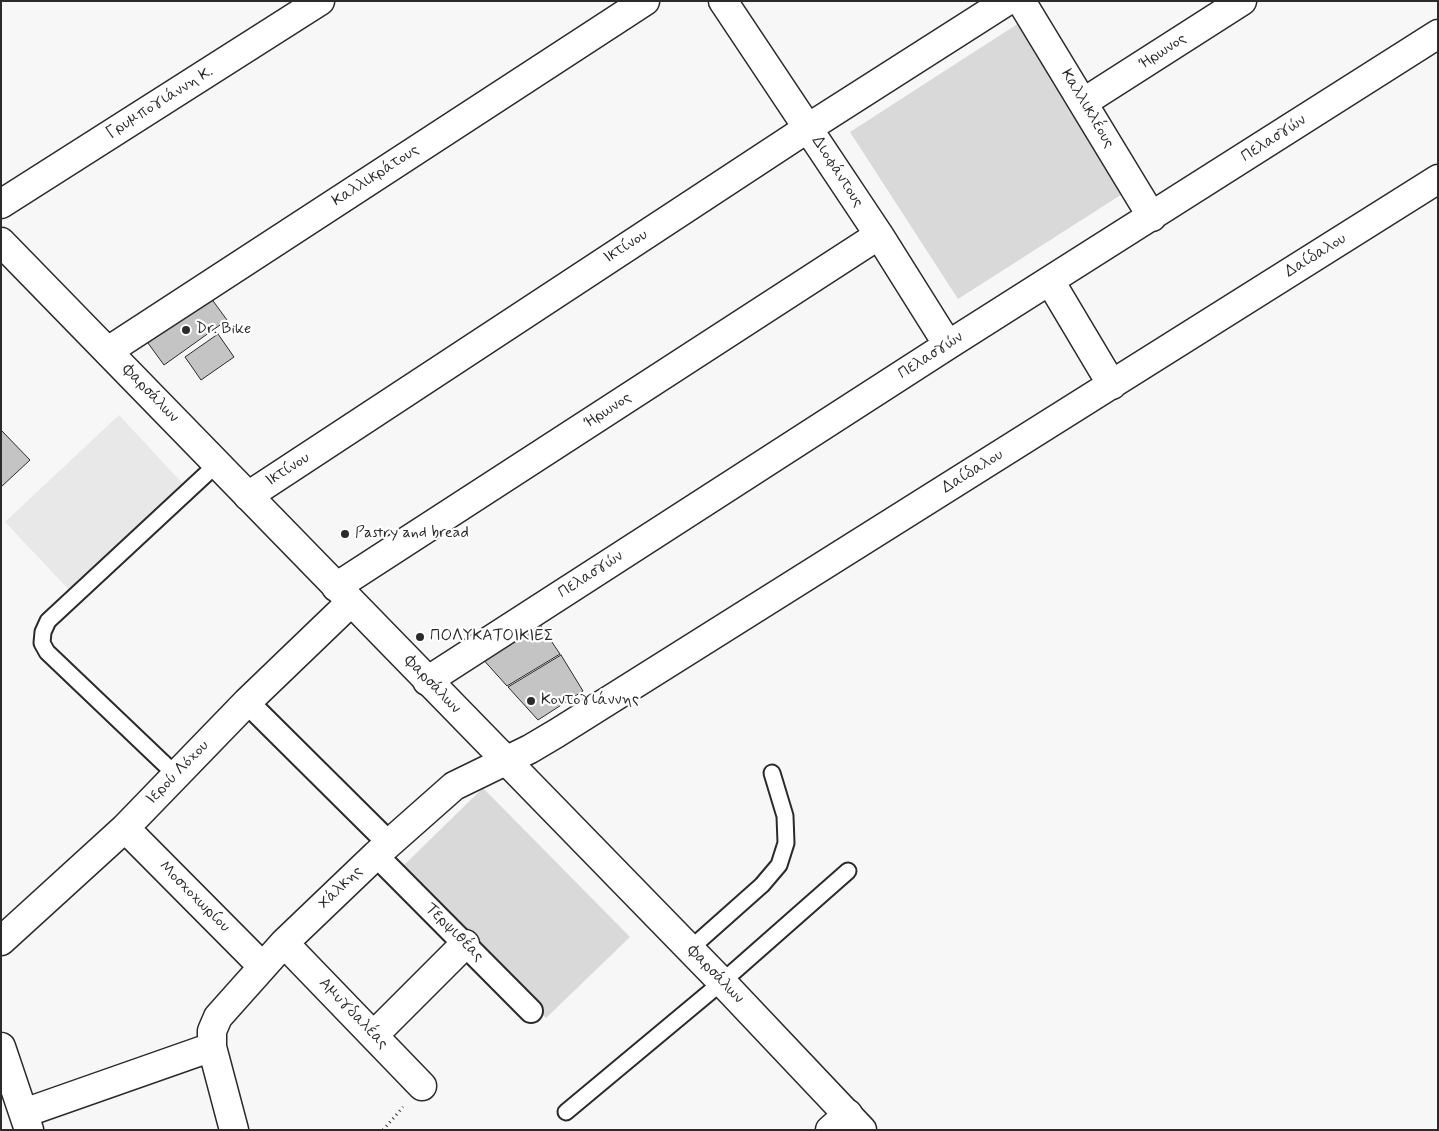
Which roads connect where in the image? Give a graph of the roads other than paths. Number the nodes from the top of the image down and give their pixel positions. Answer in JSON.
{"nodes":[{"id":1,"x":320,"y":1,"type":"edge"},
{"id":2,"x":645,"y":1,"type":"edge"},
{"id":3,"x":723,"y":1,"type":"edge"},
{"id":4,"x":1007,"y":1,"type":"edge"},
{"id":5,"x":1021,"y":1,"type":"edge"},
{"id":6,"x":1242,"y":1,"type":"edge"},
{"id":7,"x":1438,"y":34,"type":"edge"},
{"id":8,"x":1084,"y":102,"type":"junction"},
{"id":9,"x":808,"y":128,"type":"junction"},
{"id":10,"x":1438,"y":179,"type":"edge"},
{"id":11,"x":1,"y":204,"type":"edge"},
{"id":12,"x":1152,"y":217,"type":"junction"},
{"id":13,"x":879,"y":235,"type":"junction"},
{"id":14,"x":1,"y":242,"type":"edge"},
{"id":15,"x":1050,"y":281,"type":"junction"},
{"id":16,"x":948,"y":345,"type":"junction"},
{"id":17,"x":108,"y":351,"type":"junction"},
{"id":18,"x":1112,"y":385,"type":"junction"},
{"id":19,"x":217,"y":464,"type":"junction"},
{"id":20,"x":248,"y":496,"type":"junction"},
{"id":21,"x":344,"y":594,"type":"junction"},
{"id":22,"x":427,"y":680,"type":"junction"},
{"id":23,"x":247,"y":702,"type":"junction"},
{"id":24,"x":506,"y":761,"type":"junction"},
{"id":25,"x":772,"y":774,"type":"dead end"},
{"id":26,"x":176,"y":775,"type":"junction"},
{"id":27,"x":125,"y":828,"type":"junction"},
{"id":28,"x":383,"y":849,"type":"junction"},
{"id":29,"x":848,"y":871,"type":"dead end"},
{"id":30,"x":1,"y":940,"type":"edge"},
{"id":31,"x":284,"y":943,"type":"junction"},
{"id":32,"x":465,"y":944,"type":"junction"},
{"id":33,"x":690,"y":949,"type":"junction"},
{"id":34,"x":262,"y":966,"type":"junction"},
{"id":35,"x":722,"y":982,"type":"junction"},
{"id":36,"x":532,"y":1011,"type":"dead end"},
{"id":37,"x":374,"y":1036,"type":"junction"},
{"id":38,"x":1,"y":1047,"type":"edge"},
{"id":39,"x":212,"y":1048,"type":"junction"},
{"id":40,"x":422,"y":1086,"type":"dead end"},
{"id":41,"x":566,"y":1112,"type":"dead end"},
{"id":42,"x":26,"y":1121,"type":"edge"},
{"id":43,"x":847,"y":1124,"type":"edge"},
{"id":44,"x":234,"y":1130,"type":"edge"}],
"edges":[{"from":1,"to":11,"type":"street","name":"Γρυμπογιάννη Κ."},
{"from":2,"to":17,"type":"street","name":"Καλλικράτους"},
{"from":3,"to":9,"type":"street","name":"Διοφάντους"},
{"from":4,"to":9,"type":"street","name":"Ικτίνου"},
{"from":5,"to":8,"type":"street","name":"Καλλικλέους"},
{"from":6,"to":8,"type":"street","name":"Ήρωνος"},
{"from":7,"to":12,"type":"street","name":"Πελασγών"},
{"from":8,"to":12,"type":"street","name":"Καλλικλέους"},
{"from":9,"to":13,"type":"street","name":"Διοφάντους"},
{"from":9,"to":20,"type":"street","name":"Ικτίνου"},
{"from":10,"to":18,"type":"street","name":"Δαίδαλου"},
{"from":12,"to":15,"type":"street","name":"Πελασγών"},
{"from":13,"to":16,"type":"street","name":"Διοφάντους"},
{"from":13,"to":21,"type":"street","name":"Ήρωνος"},
{"from":14,"to":17,"type":"street","name":"Φαρσάλων"},
{"from":15,"to":16,"type":"street","name":"Πελασγών"},
{"from":15,"to":18,"type":"street"},
{"from":16,"to":22,"type":"street","name":"Πελασγών"},
{"from":17,"to":19,"type":"street","name":"Φαρσάλων"},
{"from":18,"to":24,"type":"street","name":"Δαίδαλου"},
{"from":19,"to":20,"type":"street","name":"Φαρσάλων"},
{"from":19,"to":26,"type":"lane"},
{"from":20,"to":21,"type":"street","name":"Φαρσάλων"},
{"from":21,"to":22,"type":"street","name":"Φαρσάλων"},
{"from":21,"to":23,"type":"street","name":"Ιερού Λόχου"},
{"from":22,"to":24,"type":"street","name":"Φαρσάλων"},
{"from":23,"to":26,"type":"street","name":"Ιερού Λόχου"},
{"from":23,"to":28,"type":"street","name":"Τερψιθέας"},
{"from":24,"to":28,"type":"street","name":"Χάλκης"},
{"from":24,"to":33,"type":"street","name":"Φαρσάλων"},
{"from":25,"to":33,"type":"lane"},
{"from":26,"to":27,"type":"street","name":"Ιερού Λόχου"},
{"from":27,"to":30,"type":"street","name":"Ιερού Λόχου"},
{"from":27,"to":34,"type":"street","name":"Μοσχοχωρίου"},
{"from":28,"to":31,"type":"street","name":"Χάλκης"},
{"from":28,"to":32,"type":"street","name":"Τερψιθέας"},
{"from":29,"to":35,"type":"lane"},
{"from":31,"to":34,"type":"street","name":"Χάλκης"},
{"from":31,"to":37,"type":"street","name":"Αμυγδαλέας"},
{"from":32,"to":36,"type":"street","name":"Τερψιθέας"},
{"from":32,"to":37,"type":"street"},
{"from":33,"to":35,"type":"street","name":"Φαρσάλων"},
{"from":34,"to":39,"type":"street","name":"Χάλκης"},
{"from":35,"to":41,"type":"lane"},
{"from":35,"to":43,"type":"street","name":"Φαρσάλων"},
{"from":37,"to":40,"type":"street","name":"Αμυγδαλέας"},
{"from":38,"to":42,"type":"street"},
{"from":39,"to":42,"type":"street"},
{"from":39,"to":44,"type":"street","name":"Χάλκης"}]}
